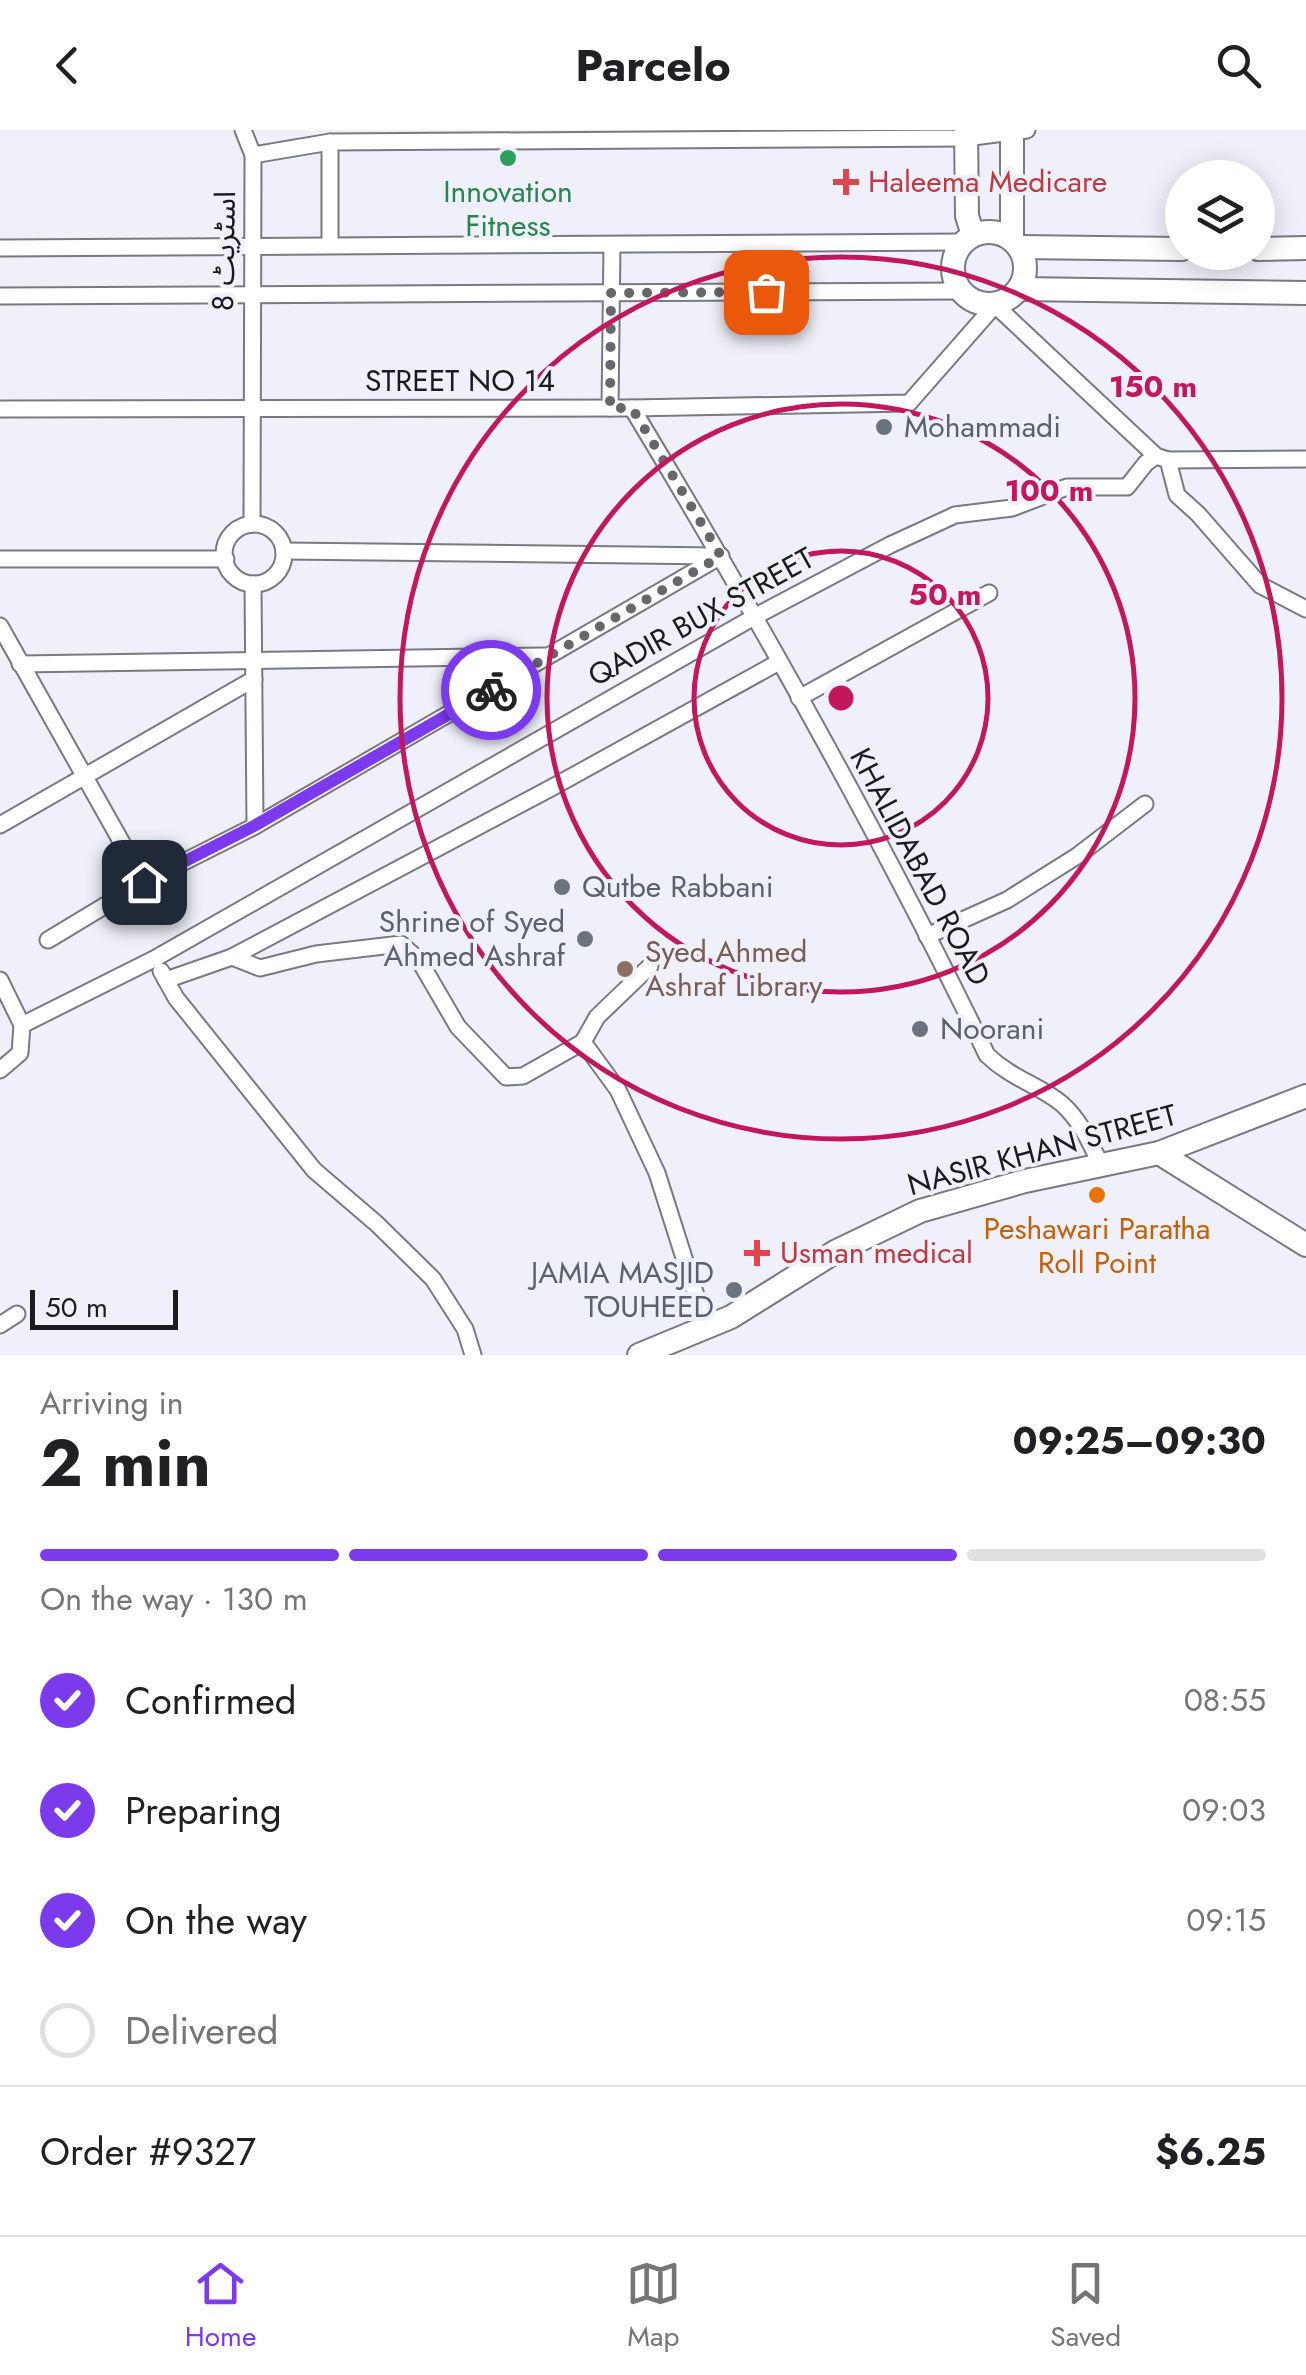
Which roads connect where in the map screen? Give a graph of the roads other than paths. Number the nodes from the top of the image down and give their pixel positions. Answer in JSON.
{"nodes":[{"id":1,"x":243,"y":130,"type":"edge"},
{"id":2,"x":1017,"y":131,"type":"edge"},
{"id":3,"x":966,"y":134,"type":"edge"},
{"id":4,"x":330,"y":142,"type":"junction"},
{"id":5,"x":253,"y":155,"type":"junction"},
{"id":6,"x":968,"y":239,"type":"junction"},
{"id":7,"x":330,"y":244,"type":"junction"},
{"id":8,"x":1016,"y":244,"type":"junction"},
{"id":9,"x":612,"y":245,"type":"junction"},
{"id":10,"x":254,"y":247,"type":"junction"},
{"id":11,"x":0,"y":248,"type":"edge"},
{"id":12,"x":1165,"y":248,"type":"edge"},
{"id":13,"x":1275,"y":248,"type":"edge"},
{"id":14,"x":1306,"y":248,"type":"edge"},
{"id":15,"x":1019,"y":290,"type":"junction"},
{"id":16,"x":960,"y":291,"type":"junction"},
{"id":17,"x":611,"y":293,"type":"junction"},
{"id":18,"x":1306,"y":293,"type":"edge"},
{"id":19,"x":0,"y":296,"type":"edge"},
{"id":20,"x":250,"y":297,"type":"junction"},
{"id":21,"x":995,"y":305,"type":"junction"},
{"id":22,"x":610,"y":408,"type":"junction"},
{"id":23,"x":632,"y":408,"type":"junction"},
{"id":24,"x":0,"y":409,"type":"edge"},
{"id":25,"x":252,"y":410,"type":"junction"},
{"id":26,"x":1162,"y":458,"type":"junction"},
{"id":27,"x":1306,"y":459,"type":"edge"},
{"id":28,"x":252,"y":524,"type":"junction"},
{"id":29,"x":284,"y":551,"type":"junction"},
{"id":30,"x":721,"y":556,"type":"junction"},
{"id":31,"x":226,"y":558,"type":"junction"},
{"id":32,"x":0,"y":559,"type":"edge"},
{"id":33,"x":253,"y":584,"type":"junction"},
{"id":34,"x":988,"y":593,"type":"dead end"},
{"id":35,"x":1306,"y":609,"type":"edge"},
{"id":36,"x":754,"y":618,"type":"junction"},
{"id":37,"x":0,"y":626,"type":"edge"},
{"id":38,"x":549,"y":656,"type":"junction"},
{"id":39,"x":779,"y":662,"type":"junction"},
{"id":40,"x":20,"y":664,"type":"junction"},
{"id":41,"x":254,"y":671,"type":"junction"},
{"id":42,"x":799,"y":698,"type":"junction"},
{"id":43,"x":84,"y":776,"type":"junction"},
{"id":44,"x":1144,"y":804,"type":"dead end"},
{"id":45,"x":0,"y":825,"type":"edge"},
{"id":46,"x":254,"y":826,"type":"junction"},
{"id":47,"x":144,"y":882,"type":"junction"},
{"id":48,"x":927,"y":936,"type":"junction"},
{"id":49,"x":48,"y":940,"type":"dead end"},
{"id":50,"x":232,"y":957,"type":"junction"},
{"id":51,"x":154,"y":959,"type":"junction"},
{"id":52,"x":650,"y":966,"type":"dead end"},
{"id":53,"x":0,"y":980,"type":"edge"},
{"id":54,"x":166,"y":980,"type":"junction"},
{"id":55,"x":22,"y":1025,"type":"junction"},
{"id":56,"x":582,"y":1042,"type":"junction"},
{"id":57,"x":0,"y":1070,"type":"edge"},
{"id":58,"x":1306,"y":1096,"type":"edge"},
{"id":59,"x":1159,"y":1153,"type":"junction"},
{"id":60,"x":1101,"y":1165,"type":"junction"},
{"id":61,"x":1306,"y":1245,"type":"edge"},
{"id":62,"x":17,"y":1314,"type":"dead end"},
{"id":63,"x":0,"y":1325,"type":"edge"},
{"id":64,"x":706,"y":1328,"type":"junction"},
{"id":65,"x":473,"y":1355,"type":"edge"},
{"id":66,"x":639,"y":1355,"type":"edge"}],
"edges":[{"from":1,"to":5,"type":"street"},
{"from":2,"to":3,"type":"street","name":"اسٹریٹ 8"},
{"from":2,"to":8,"type":"street"},
{"from":3,"to":4,"type":"street","name":"اسٹریٹ 8"},
{"from":3,"to":6,"type":"street"},
{"from":4,"to":5,"type":"street","name":"اسٹریٹ 8"},
{"from":4,"to":7,"type":"street"},
{"from":5,"to":10,"type":"street","name":"اسٹریٹ 8"},
{"from":6,"to":8,"type":"street"},
{"from":6,"to":9,"type":"street"},
{"from":6,"to":16,"type":"street"},
{"from":7,"to":9,"type":"street"},
{"from":7,"to":10,"type":"street"},
{"from":8,"to":12,"type":"street"},
{"from":8,"to":15,"type":"street"},
{"from":9,"to":17,"type":"street"},
{"from":10,"to":11,"type":"street"},
{"from":10,"to":20,"type":"street","name":"اسٹریٹ 8"},
{"from":13,"to":14,"type":"street"},
{"from":15,"to":18,"type":"street"},
{"from":15,"to":21,"type":"street"},
{"from":16,"to":17,"type":"street"},
{"from":16,"to":21,"type":"street"},
{"from":17,"to":20,"type":"street"},
{"from":17,"to":22,"type":"street"},
{"from":19,"to":20,"type":"street"},
{"from":20,"to":25,"type":"street","name":"اسٹریٹ 8"},
{"from":21,"to":23,"type":"street","name":"STREET NO 14"},
{"from":21,"to":26,"type":"street"},
{"from":22,"to":23,"type":"street","name":"STREET NO 14"},
{"from":22,"to":25,"type":"street","name":"STREET NO 14"},
{"from":23,"to":30,"type":"street","name":"KHALIDABAD ROAD"},
{"from":24,"to":25,"type":"street","name":"STREET NO 14"},
{"from":25,"to":28,"type":"street","name":"اسٹریٹ 8"},
{"from":26,"to":27,"type":"street"},
{"from":26,"to":35,"type":"street"},
{"from":26,"to":36,"type":"street","name":"QADIR BUX STREET"},
{"from":28,"to":29,"type":"street"},
{"from":28,"to":31,"type":"street"},
{"from":29,"to":30,"type":"street"},
{"from":29,"to":33,"type":"street"},
{"from":30,"to":36,"type":"street","name":"KHALIDABAD ROAD"},
{"from":30,"to":38,"type":"street"},
{"from":31,"to":32,"type":"street"},
{"from":31,"to":33,"type":"street"},
{"from":33,"to":41,"type":"street"},
{"from":34,"to":42,"type":"street"},
{"from":36,"to":39,"type":"street","name":"KHALIDABAD ROAD"},
{"from":36,"to":51,"type":"street","name":"QADIR BUX STREET"},
{"from":37,"to":40,"type":"street"},
{"from":38,"to":41,"type":"street"},
{"from":38,"to":46,"type":"street"},
{"from":39,"to":42,"type":"street","name":"KHALIDABAD ROAD"},
{"from":39,"to":50,"type":"street"},
{"from":40,"to":41,"type":"street"},
{"from":40,"to":43,"type":"street"},
{"from":41,"to":43,"type":"street"},
{"from":41,"to":46,"type":"street"},
{"from":42,"to":48,"type":"street","name":"KHALIDABAD ROAD"},
{"from":43,"to":45,"type":"street"},
{"from":43,"to":47,"type":"street"},
{"from":44,"to":48,"type":"street"},
{"from":46,"to":47,"type":"street"},
{"from":47,"to":49,"type":"street"},
{"from":48,"to":60,"type":"street","name":"KHALIDABAD ROAD"},
{"from":50,"to":54,"type":"street"},
{"from":50,"to":56,"type":"street"},
{"from":51,"to":54,"type":"street"},
{"from":51,"to":55,"type":"street","name":"QADIR BUX STREET"},
{"from":52,"to":56,"type":"street"},
{"from":53,"to":55,"type":"street"},
{"from":54,"to":65,"type":"street"},
{"from":55,"to":57,"type":"street"},
{"from":56,"to":64,"type":"street"},
{"from":58,"to":59,"type":"street","name":"NASIR KHAN STREET"},
{"from":59,"to":60,"type":"street","name":"NASIR KHAN STREET"},
{"from":59,"to":61,"type":"street"},
{"from":60,"to":64,"type":"street","name":"NASIR KHAN STREET"},
{"from":62,"to":63,"type":"street"},
{"from":64,"to":66,"type":"street","name":"NASIR KHAN STREET"}]}
